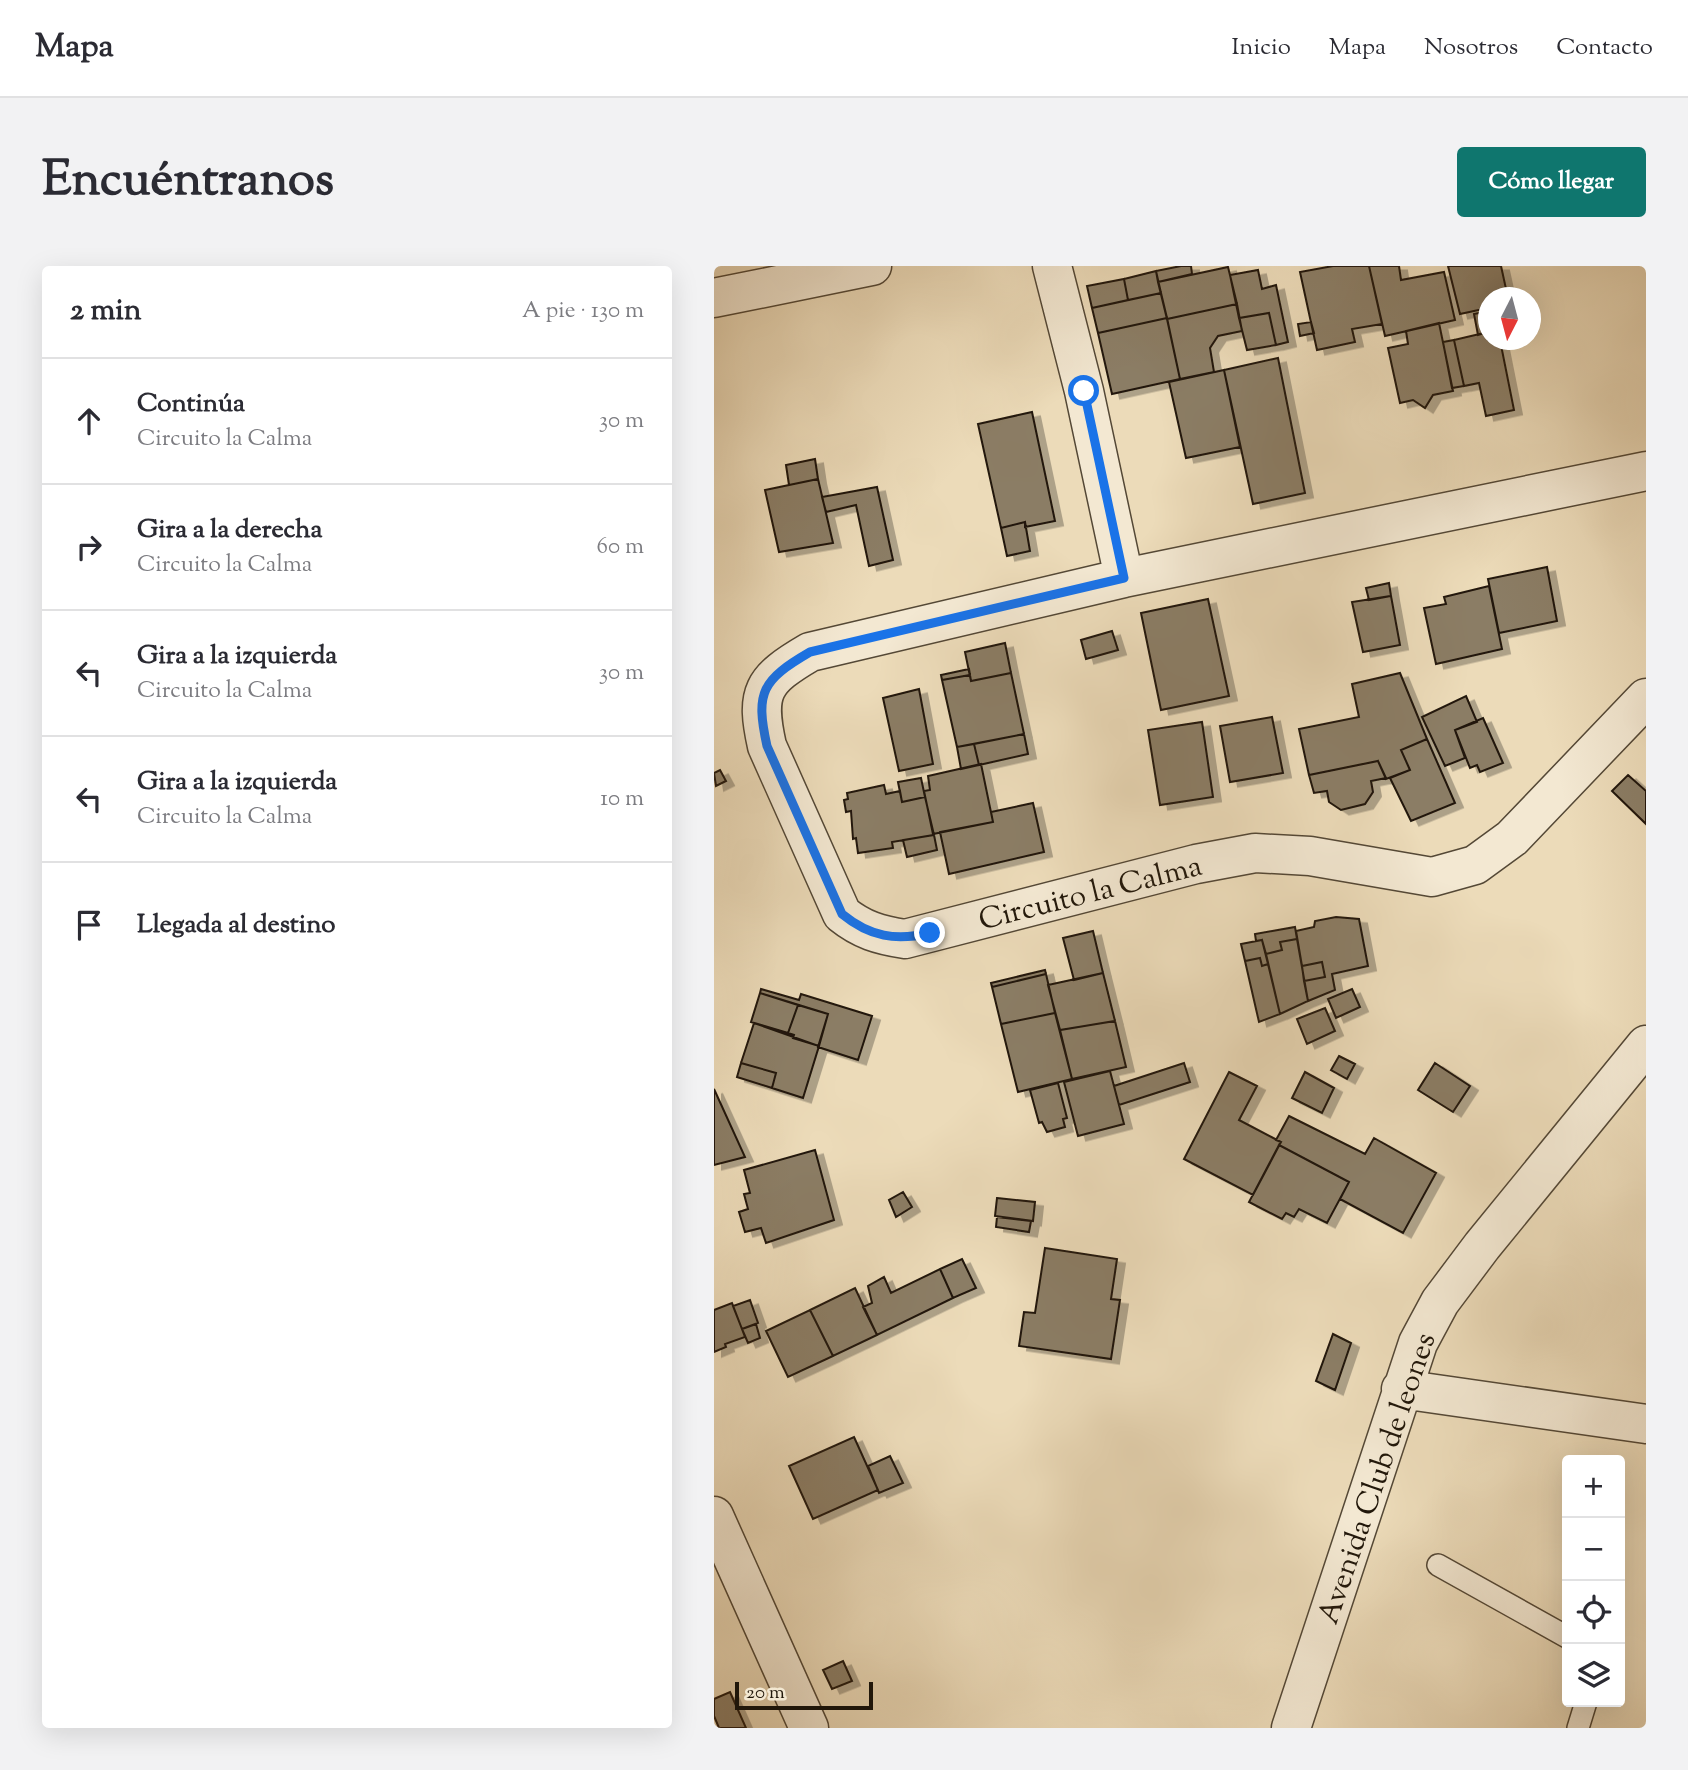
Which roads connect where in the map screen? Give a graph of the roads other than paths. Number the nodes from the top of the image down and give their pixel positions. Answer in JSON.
{"nodes":[{"id":1,"x":872,"y":266,"type":"edge"},
{"id":2,"x":1052,"y":266,"type":"edge"},
{"id":3,"x":714,"y":298,"type":"edge"},
{"id":4,"x":1646,"y":471,"type":"edge"},
{"id":5,"x":1124,"y":578,"type":"junction"},
{"id":6,"x":1646,"y":698,"type":"edge"},
{"id":7,"x":1640,"y":1061,"type":"edge"},
{"id":8,"x":1401,"y":1389,"type":"junction"},
{"id":9,"x":1646,"y":1424,"type":"edge"},
{"id":10,"x":714,"y":1516,"type":"edge"},
{"id":11,"x":1438,"y":1565,"type":"dead end"},
{"id":12,"x":1562,"y":1634,"type":"edge"},
{"id":13,"x":1584,"y":1707,"type":"edge"},
{"id":14,"x":809,"y":1728,"type":"edge"},
{"id":15,"x":1291,"y":1728,"type":"edge"},
{"id":16,"x":1578,"y":1728,"type":"edge"}],
"edges":[{"from":1,"to":3,"type":"street"},
{"from":2,"to":5,"type":"street"},
{"from":4,"to":5,"type":"street","name":"Circuito la Calma"},
{"from":5,"to":6,"type":"street","name":"Circuito la Calma"},
{"from":7,"to":8,"type":"street","name":"Avenida Club de leones"},
{"from":8,"to":9,"type":"street"},
{"from":8,"to":15,"type":"street","name":"Avenida Club de leones"},
{"from":10,"to":14,"type":"street"},
{"from":11,"to":12,"type":"lane"},
{"from":13,"to":16,"type":"lane"}]}
